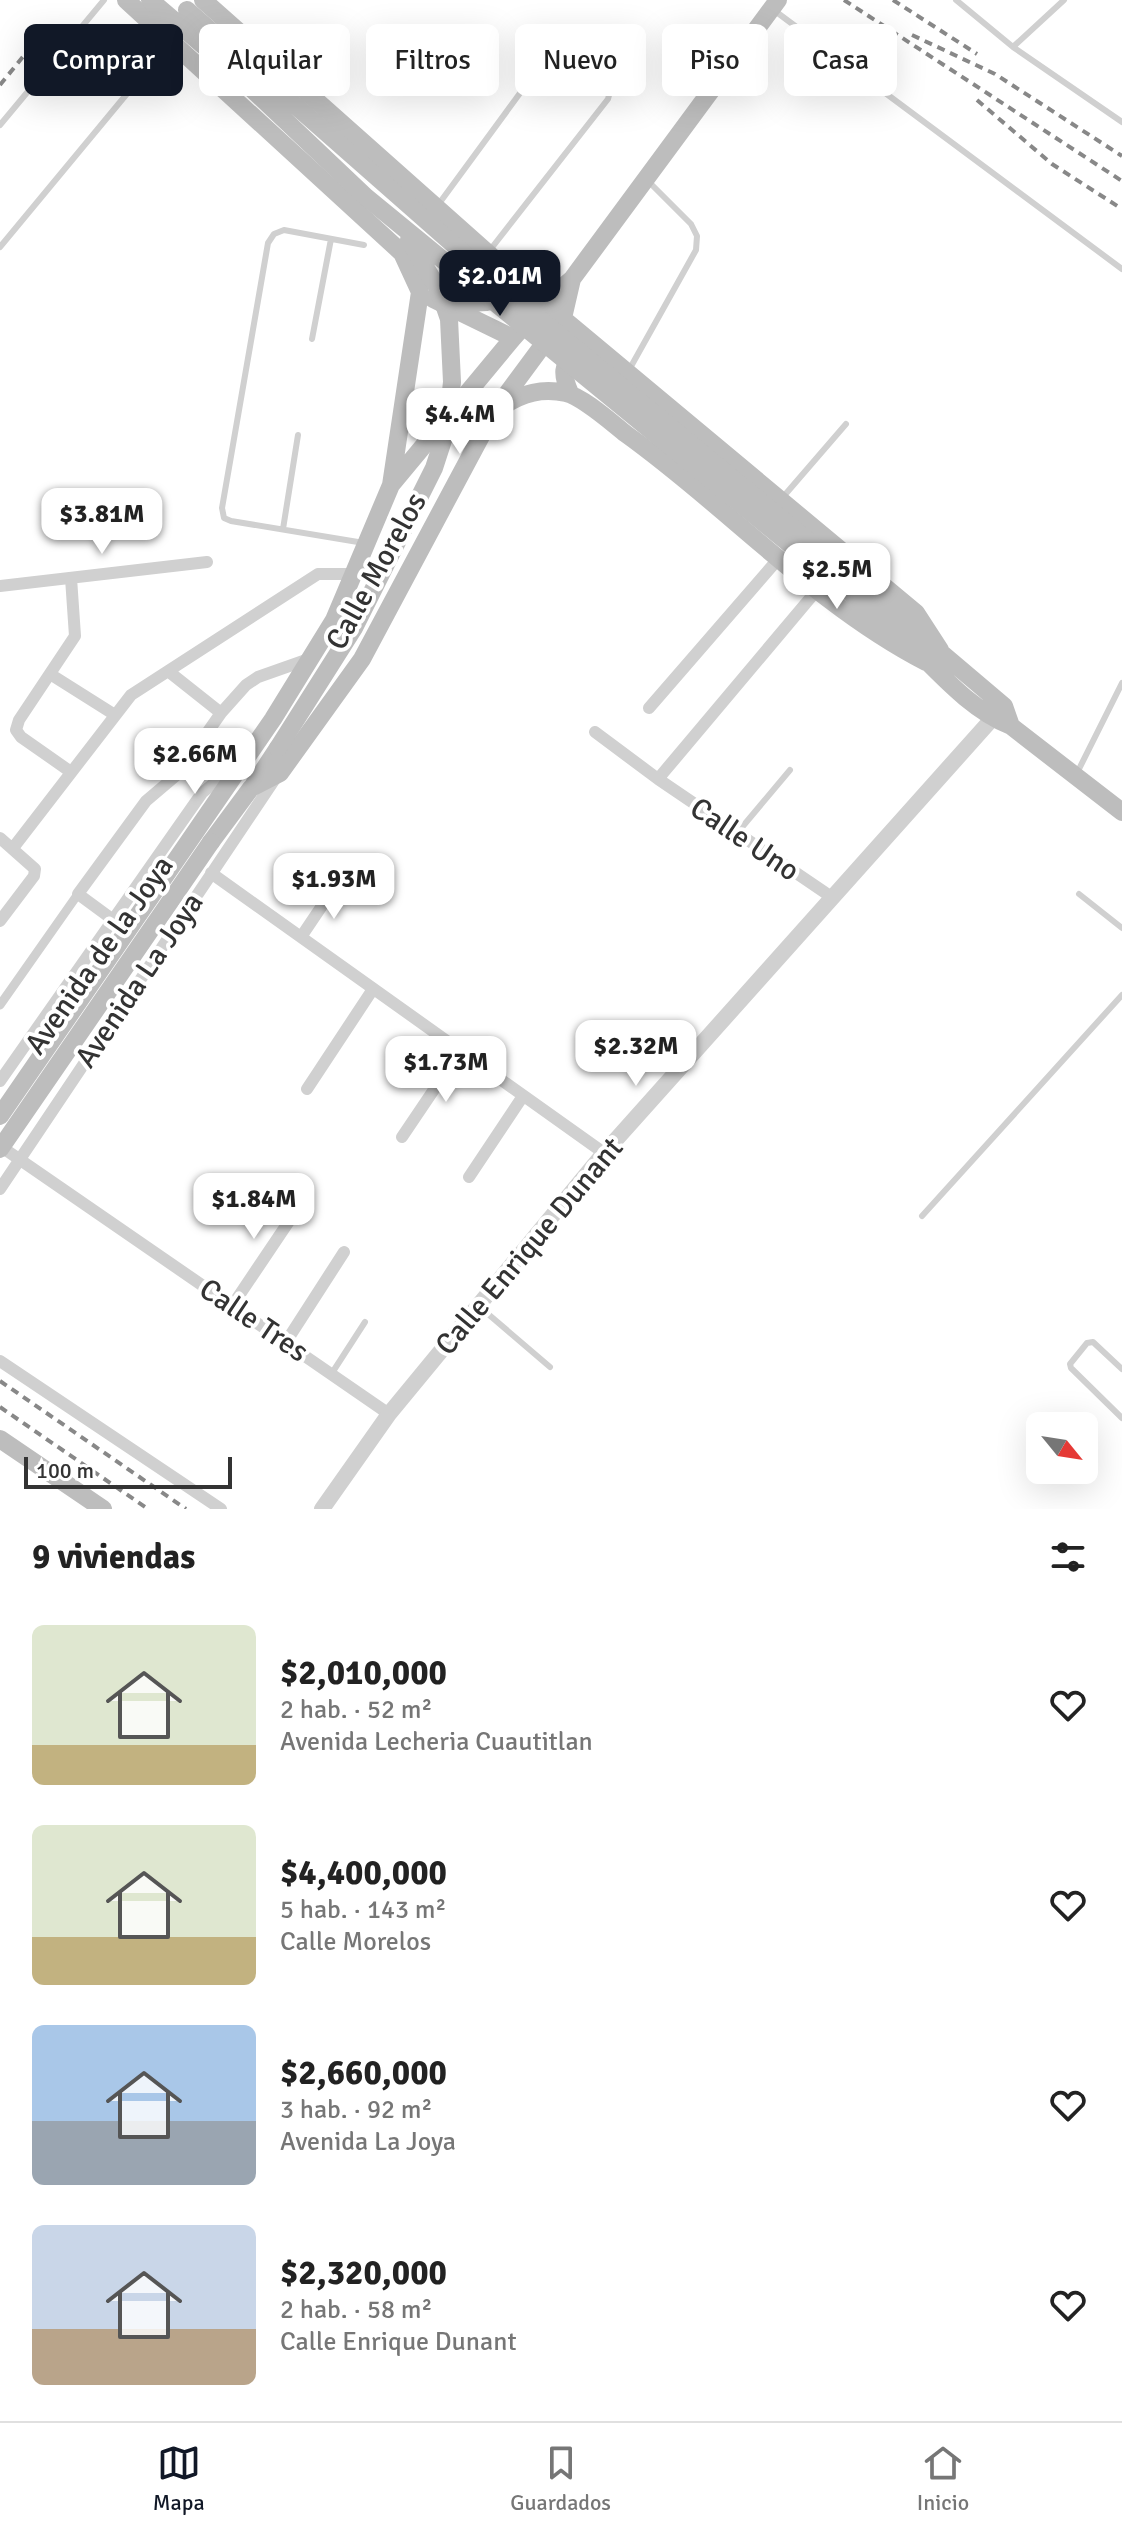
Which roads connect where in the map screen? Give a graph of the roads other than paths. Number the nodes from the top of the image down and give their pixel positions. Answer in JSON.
{"nodes":[{"id":1,"x":104,"y":0,"type":"edge"},
{"id":2,"x":126,"y":0,"type":"edge"},
{"id":3,"x":150,"y":0,"type":"edge"},
{"id":4,"x":956,"y":0,"type":"edge"},
{"id":5,"x":1064,"y":0,"type":"edge"},
{"id":6,"x":190,"y":3,"type":"edge"},
{"id":7,"x":775,"y":4,"type":"edge"},
{"id":8,"x":152,"y":24,"type":"edge"},
{"id":9,"x":1013,"y":47,"type":"junction"},
{"id":10,"x":183,"y":52,"type":"edge"},
{"id":11,"x":125,"y":96,"type":"edge"},
{"id":12,"x":1122,"y":122,"type":"edge"},
{"id":13,"x":0,"y":125,"type":"edge"},
{"id":14,"x":350,"y":153,"type":"junction"},
{"id":15,"x":646,"y":180,"type":"junction"},
{"id":16,"x":436,"y":207,"type":"junction"},
{"id":17,"x":331,"y":239,"type":"junction"},
{"id":18,"x":364,"y":245,"type":"dead end"},
{"id":19,"x":0,"y":247,"type":"edge"},
{"id":20,"x":488,"y":253,"type":"junction"},
{"id":21,"x":505,"y":268,"type":"junction"},
{"id":22,"x":1122,"y":269,"type":"edge"},
{"id":23,"x":572,"y":279,"type":"junction"},
{"id":24,"x":420,"y":292,"type":"junction"},
{"id":25,"x":544,"y":303,"type":"junction"},
{"id":26,"x":445,"y":305,"type":"junction"},
{"id":27,"x":563,"y":318,"type":"junction"},
{"id":28,"x":513,"y":338,"type":"junction"},
{"id":29,"x":312,"y":339,"type":"dead end"},
{"id":30,"x":590,"y":341,"type":"junction"},
{"id":31,"x":628,"y":372,"type":"junction"},
{"id":32,"x":570,"y":393,"type":"junction"},
{"id":33,"x":495,"y":410,"type":"junction"},
{"id":34,"x":846,"y":424,"type":"dead end"},
{"id":35,"x":298,"y":435,"type":"dead end"},
{"id":36,"x":391,"y":485,"type":"junction"},
{"id":37,"x":781,"y":500,"type":"junction"},
{"id":38,"x":283,"y":529,"type":"junction"},
{"id":39,"x":367,"y":544,"type":"junction"},
{"id":40,"x":779,"y":558,"type":"junction"},
{"id":41,"x":207,"y":562,"type":"dead end"},
{"id":42,"x":354,"y":574,"type":"junction"},
{"id":43,"x":71,"y":578,"type":"junction"},
{"id":44,"x":0,"y":586,"type":"edge"},
{"id":45,"x":817,"y":590,"type":"junction"},
{"id":46,"x":940,"y":650,"type":"junction"},
{"id":47,"x":312,"y":658,"type":"junction"},
{"id":48,"x":926,"y":662,"type":"junction"},
{"id":49,"x":168,"y":671,"type":"junction"},
{"id":50,"x":50,"y":674,"type":"junction"},
{"id":51,"x":1122,"y":683,"type":"edge"},
{"id":52,"x":649,"y":708,"type":"dead end"},
{"id":53,"x":998,"y":712,"type":"junction"},
{"id":54,"x":221,"y":713,"type":"junction"},
{"id":55,"x":115,"y":715,"type":"junction"},
{"id":56,"x":595,"y":732,"type":"dead end"},
{"id":57,"x":790,"y":770,"type":"dead end"},
{"id":58,"x":71,"y":772,"type":"junction"},
{"id":59,"x":280,"y":773,"type":"junction"},
{"id":60,"x":1076,"y":775,"type":"junction"},
{"id":61,"x":658,"y":779,"type":"junction"},
{"id":62,"x":231,"y":780,"type":"junction"},
{"id":63,"x":249,"y":791,"type":"junction"},
{"id":64,"x":1122,"y":812,"type":"edge"},
{"id":65,"x":738,"y":832,"type":"junction"},
{"id":66,"x":0,"y":838,"type":"edge"},
{"id":67,"x":13,"y":848,"type":"junction"},
{"id":68,"x":211,"y":873,"type":"junction"},
{"id":69,"x":336,"y":885,"type":"dead end"},
{"id":70,"x":78,"y":894,"type":"junction"},
{"id":71,"x":1079,"y":894,"type":"dead end"},
{"id":72,"x":833,"y":898,"type":"junction"},
{"id":73,"x":112,"y":919,"type":"junction"},
{"id":74,"x":0,"y":921,"type":"edge"},
{"id":75,"x":1122,"y":928,"type":"edge"},
{"id":76,"x":301,"y":937,"type":"junction"},
{"id":77,"x":373,"y":989,"type":"junction"},
{"id":78,"x":1122,"y":995,"type":"edge"},
{"id":79,"x":0,"y":1005,"type":"edge"},
{"id":80,"x":460,"y":1051,"type":"junction"},
{"id":81,"x":0,"y":1081,"type":"edge"},
{"id":82,"x":307,"y":1089,"type":"dead end"},
{"id":83,"x":523,"y":1096,"type":"junction"},
{"id":84,"x":0,"y":1116,"type":"edge"},
{"id":85,"x":402,"y":1137,"type":"dead end"},
{"id":86,"x":0,"y":1147,"type":"edge"},
{"id":87,"x":604,"y":1153,"type":"junction"},
{"id":88,"x":19,"y":1160,"type":"junction"},
{"id":89,"x":469,"y":1177,"type":"dead end"},
{"id":90,"x":0,"y":1189,"type":"edge"},
{"id":91,"x":306,"y":1196,"type":"dead end"},
{"id":92,"x":922,"y":1216,"type":"dead end"},
{"id":93,"x":344,"y":1252,"type":"dead end"},
{"id":94,"x":478,"y":1305,"type":"junction"},
{"id":95,"x":232,"y":1306,"type":"junction"},
{"id":96,"x":365,"y":1322,"type":"dead end"},
{"id":97,"x":286,"y":1342,"type":"junction"},
{"id":98,"x":0,"y":1361,"type":"edge"},
{"id":99,"x":550,"y":1367,"type":"dead end"},
{"id":100,"x":1122,"y":1369,"type":"edge"},
{"id":101,"x":332,"y":1373,"type":"junction"},
{"id":102,"x":389,"y":1414,"type":"junction"},
{"id":103,"x":1122,"y":1418,"type":"edge"},
{"id":104,"x":0,"y":1439,"type":"edge"},
{"id":105,"x":103,"y":1509,"type":"edge"},
{"id":106,"x":221,"y":1509,"type":"edge"},
{"id":107,"x":322,"y":1509,"type":"edge"}],
"edges":[{"from":1,"to":13,"type":"lane"},
{"from":2,"to":8,"type":"main road"},
{"from":3,"to":48,"type":"main road","bridge":true},
{"from":4,"to":9,"type":"lane"},
{"from":5,"to":9,"type":"lane"},
{"from":6,"to":14,"type":"main road","bridge":true},
{"from":6,"to":16,"type":"main road"},
{"from":7,"to":15,"type":"main road"},
{"from":7,"to":22,"type":"lane"},
{"from":9,"to":12,"type":"lane"},
{"from":10,"to":24,"type":"main road"},
{"from":11,"to":19,"type":"lane"},
{"from":14,"to":46,"type":"main road","bridge":true},
{"from":14,"to":63,"type":"main road","name":"Avenida de la Joya","bridge":true},
{"from":15,"to":23,"type":"main road"},
{"from":15,"to":31,"type":"lane"},
{"from":16,"to":20,"type":"main road"},
{"from":16,"to":20,"type":"lane"},
{"from":17,"to":18,"type":"lane"},
{"from":17,"to":29,"type":"lane"},
{"from":17,"to":38,"type":"lane"},
{"from":20,"to":21,"type":"main road"},
{"from":21,"to":25,"type":"main road"},
{"from":21,"to":26,"type":"main road"},
{"from":23,"to":25,"type":"main road","name":"Calle Morelos"},
{"from":23,"to":27,"type":"main road"},
{"from":24,"to":26,"type":"main road"},
{"from":24,"to":36,"type":"main road"},
{"from":25,"to":27,"type":"main road"},
{"from":25,"to":28,"type":"main road","name":"Calle Morelos"},
{"from":26,"to":28,"type":"main road"},
{"from":27,"to":30,"type":"main road"},
{"from":27,"to":33,"type":"main road","name":"Calle Morelos"},
{"from":28,"to":36,"type":"main road","name":"Calle Morelos"},
{"from":30,"to":31,"type":"main road"},
{"from":30,"to":32,"type":"main road"},
{"from":31,"to":37,"type":"main road"},
{"from":32,"to":33,"type":"main road"},
{"from":32,"to":40,"type":"main road"},
{"from":33,"to":59,"type":"main road","name":"Calle Morelos"},
{"from":34,"to":37,"type":"lane"},
{"from":35,"to":38,"type":"lane"},
{"from":36,"to":39,"type":"main road","name":"Calle Morelos"},
{"from":37,"to":46,"type":"main road"},
{"from":38,"to":39,"type":"lane"},
{"from":39,"to":42,"type":"main road","name":"Calle Morelos"},
{"from":40,"to":45,"type":"main road"},
{"from":40,"to":52,"type":"street"},
{"from":41,"to":43,"type":"street"},
{"from":42,"to":47,"type":"main road","name":"Calle Morelos"},
{"from":42,"to":49,"type":"street"},
{"from":43,"to":44,"type":"street"},
{"from":43,"to":50,"type":"street"},
{"from":45,"to":48,"type":"main road"},
{"from":45,"to":61,"type":"street"},
{"from":46,"to":53,"type":"main road"},
{"from":47,"to":54,"type":"street","name":"Calle Morelos"},
{"from":47,"to":62,"type":"main road","name":"Calle Morelos"},
{"from":48,"to":53,"type":"main road"},
{"from":49,"to":54,"type":"street"},
{"from":49,"to":55,"type":"street"},
{"from":50,"to":55,"type":"street"},
{"from":50,"to":58,"type":"street"},
{"from":51,"to":60,"type":"lane"},
{"from":53,"to":60,"type":"main road"},
{"from":53,"to":72,"type":"street","name":"Calle Enrique Dunant"},
{"from":54,"to":70,"type":"street","name":"Calle Morelos"},
{"from":55,"to":58,"type":"street"},
{"from":56,"to":61,"type":"street","name":"Calle Uno"},
{"from":57,"to":65,"type":"lane"},
{"from":58,"to":67,"type":"street"},
{"from":59,"to":63,"type":"main road","name":"Calle Morelos"},
{"from":59,"to":68,"type":"street","name":"Avenida La Joya"},
{"from":60,"to":64,"type":"main road"},
{"from":61,"to":65,"type":"street","name":"Calle Uno"},
{"from":62,"to":73,"type":"street","name":"Avenida La Joya"},
{"from":62,"to":84,"type":"main road","name":"Avenida de la Joya"},
{"from":63,"to":86,"type":"main road","name":"Avenida de la Joya","bridge":true},
{"from":65,"to":72,"type":"street","name":"Calle Uno"},
{"from":66,"to":67,"type":"street"},
{"from":67,"to":74,"type":"street"},
{"from":68,"to":76,"type":"street"},
{"from":68,"to":88,"type":"street","name":"Avenida La Joya"},
{"from":69,"to":76,"type":"street"},
{"from":70,"to":73,"type":"street"},
{"from":70,"to":79,"type":"street","name":"Calle Morelos"},
{"from":71,"to":75,"type":"lane"},
{"from":72,"to":87,"type":"street","name":"Calle Enrique Dunant"},
{"from":73,"to":81,"type":"street","name":"Avenida La Joya"},
{"from":76,"to":77,"type":"street"},
{"from":77,"to":80,"type":"street"},
{"from":77,"to":82,"type":"street"},
{"from":78,"to":92,"type":"lane"},
{"from":80,"to":83,"type":"street"},
{"from":80,"to":85,"type":"street"},
{"from":83,"to":87,"type":"street"},
{"from":83,"to":89,"type":"street"},
{"from":86,"to":88,"type":"street","name":"Calle Tres"},
{"from":87,"to":94,"type":"street","name":"Calle Enrique Dunant"},
{"from":88,"to":90,"type":"street","name":"Avenida La Joya"},
{"from":88,"to":95,"type":"street","name":"Calle Tres"},
{"from":91,"to":95,"type":"street"},
{"from":93,"to":97,"type":"street"},
{"from":94,"to":99,"type":"lane"},
{"from":94,"to":102,"type":"street","name":"Calle Enrique Dunant"},
{"from":95,"to":97,"type":"street","name":"Calle Tres"},
{"from":96,"to":101,"type":"lane"},
{"from":97,"to":101,"type":"street","name":"Calle Tres"},
{"from":98,"to":106,"type":"street"},
{"from":100,"to":103,"type":"lane"},
{"from":101,"to":102,"type":"street","name":"Calle Tres"},
{"from":102,"to":107,"type":"street","name":"Calle Enrique Dunant"},
{"from":104,"to":105,"type":"main road"}]}
